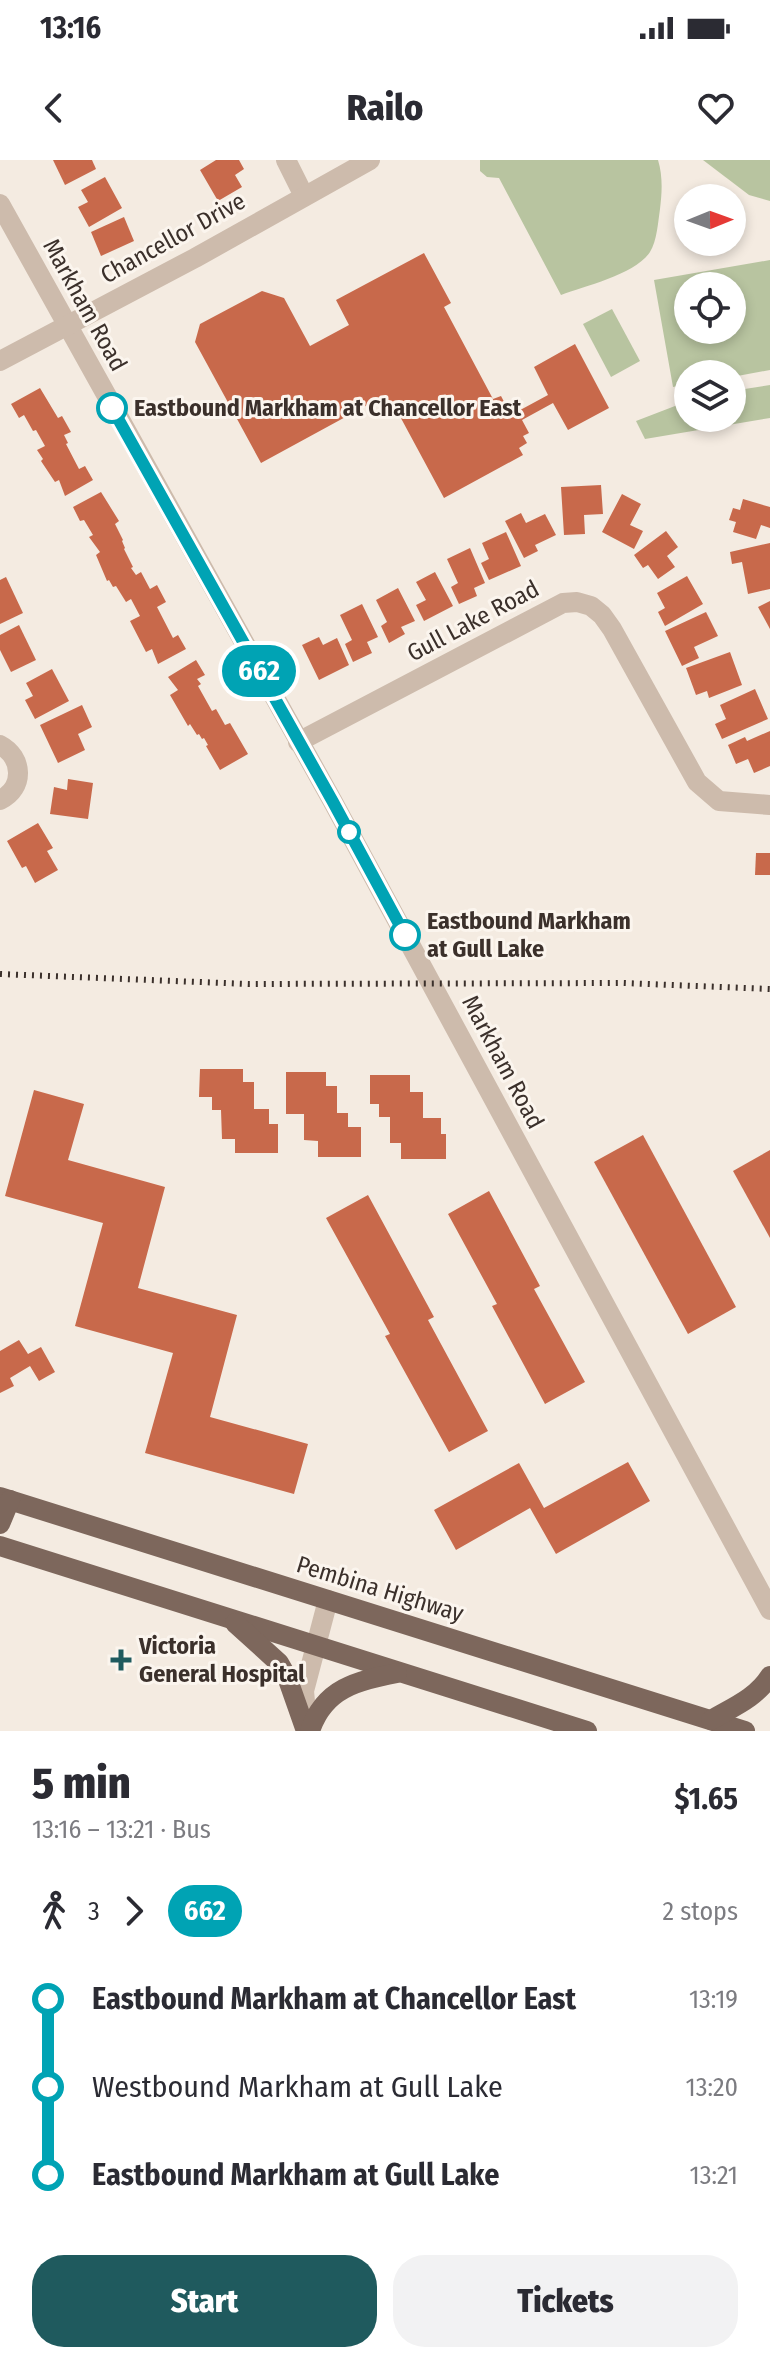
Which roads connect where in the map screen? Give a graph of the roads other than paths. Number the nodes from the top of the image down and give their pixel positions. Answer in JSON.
{"nodes":[{"id":1,"x":286,"y":160,"type":"edge"},
{"id":2,"x":370,"y":160,"type":"edge"},
{"id":3,"x":304,"y":196,"type":"junction"},
{"id":4,"x":0,"y":204,"type":"edge"},
{"id":5,"x":66,"y":326,"type":"junction"},
{"id":6,"x":0,"y":361,"type":"edge"},
{"id":7,"x":298,"y":742,"type":"junction"},
{"id":8,"x":0,"y":745,"type":"edge"},
{"id":9,"x":0,"y":800,"type":"edge"},
{"id":10,"x":770,"y":805,"type":"edge"},
{"id":11,"x":5,"y":1498,"type":"edge"},
{"id":12,"x":0,"y":1524,"type":"edge"},
{"id":13,"x":0,"y":1546,"type":"edge"},
{"id":14,"x":328,"y":1600,"type":"junction"},
{"id":15,"x":770,"y":1610,"type":"edge"},
{"id":16,"x":229,"y":1617,"type":"junction"},
{"id":17,"x":315,"y":1645,"type":"junction"},
{"id":18,"x":400,"y":1672,"type":"junction"},
{"id":19,"x":770,"y":1676,"type":"edge"},
{"id":20,"x":711,"y":1720,"type":"junction"},
{"id":21,"x":308,"y":1731,"type":"edge"},
{"id":22,"x":587,"y":1731,"type":"edge"},
{"id":23,"x":745,"y":1731,"type":"edge"}],
"edges":[{"from":1,"to":3,"type":"street"},
{"from":2,"to":3,"type":"street","name":"Chancellor Drive"},
{"from":3,"to":5,"type":"street","name":"Chancellor Drive"},
{"from":4,"to":5,"type":"street","name":"Markham Road"},
{"from":5,"to":6,"type":"street","name":"Chancellor Drive"},
{"from":5,"to":7,"type":"street","name":"Markham Road"},
{"from":7,"to":10,"type":"street","name":"Gull Lake Road"},
{"from":7,"to":15,"type":"street","name":"Markham Road"},
{"from":8,"to":9,"type":"street"},
{"from":11,"to":12,"type":"main road"},
{"from":11,"to":14,"type":"main road","name":"Pembina Highway"},
{"from":13,"to":16,"type":"main road"},
{"from":14,"to":17,"type":"street"},
{"from":14,"to":20,"type":"main road","name":"Pembina Highway"},
{"from":16,"to":17,"type":"main road"},
{"from":16,"to":21,"type":"main road"},
{"from":17,"to":18,"type":"main road"},
{"from":17,"to":21,"type":"street"},
{"from":18,"to":21,"type":"main road"},
{"from":18,"to":22,"type":"main road"},
{"from":19,"to":20,"type":"main road"},
{"from":20,"to":23,"type":"main road","name":"Pembina Highway"}]}
